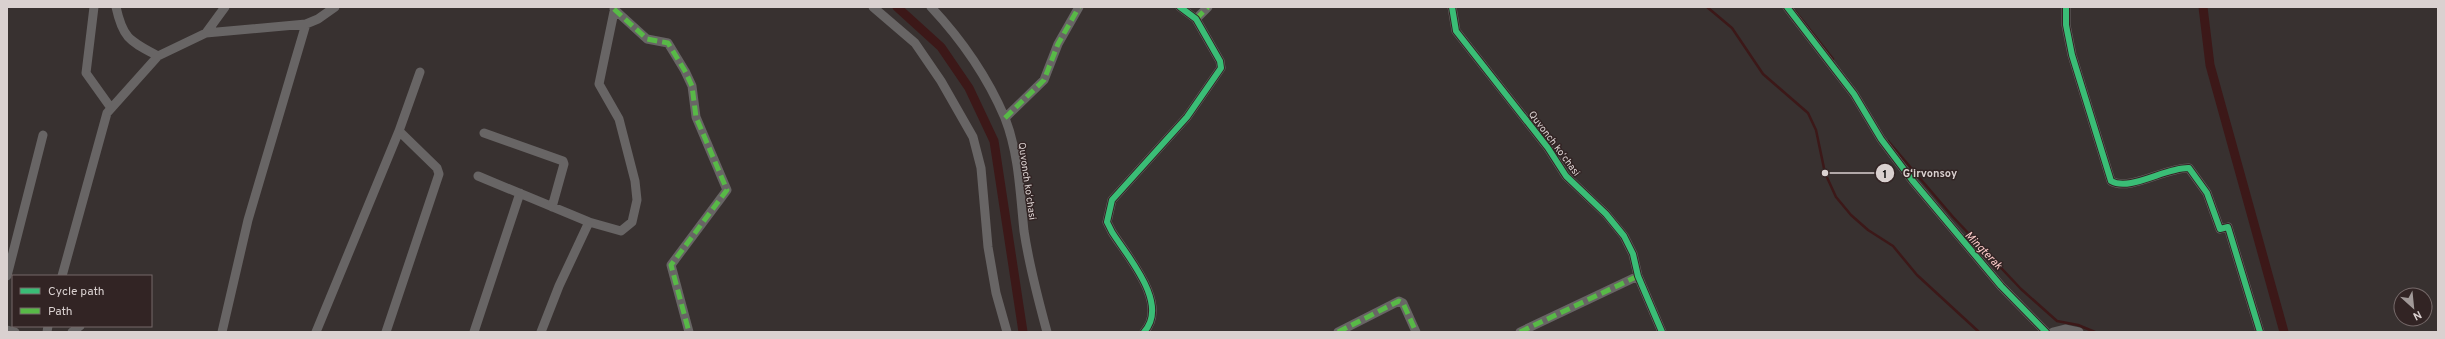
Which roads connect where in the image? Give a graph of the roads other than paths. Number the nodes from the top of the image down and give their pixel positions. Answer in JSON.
{"nodes":[{"id":1,"x":94,"y":7,"type":"edge"},
{"id":2,"x":116,"y":7,"type":"edge"},
{"id":3,"x":225,"y":7,"type":"edge"},
{"id":4,"x":335,"y":7,"type":"edge"},
{"id":5,"x":873,"y":7,"type":"edge"},
{"id":6,"x":931,"y":7,"type":"edge"},
{"id":7,"x":1079,"y":7,"type":"edge"},
{"id":8,"x":1180,"y":7,"type":"edge"},
{"id":9,"x":1208,"y":7,"type":"edge"},
{"id":10,"x":1452,"y":7,"type":"edge"},
{"id":11,"x":1788,"y":7,"type":"edge"},
{"id":12,"x":2066,"y":7,"type":"edge"},
{"id":13,"x":615,"y":8,"type":"edge"},
{"id":14,"x":1196,"y":19,"type":"junction"},
{"id":15,"x":306,"y":24,"type":"junction"},
{"id":16,"x":206,"y":33,"type":"junction"},
{"id":17,"x":158,"y":56,"type":"junction"},
{"id":18,"x":420,"y":72,"type":"dead end"},
{"id":19,"x":111,"y":108,"type":"junction"},
{"id":20,"x":1005,"y":118,"type":"junction"},
{"id":21,"x":399,"y":131,"type":"junction"},
{"id":22,"x":484,"y":133,"type":"dead end"},
{"id":23,"x":43,"y":135,"type":"dead end"},
{"id":24,"x":478,"y":176,"type":"dead end"},
{"id":25,"x":520,"y":193,"type":"junction"},
{"id":26,"x":552,"y":207,"type":"junction"},
{"id":27,"x":588,"y":222,"type":"junction"},
{"id":28,"x":62,"y":275,"type":"edge"},
{"id":29,"x":7,"y":276,"type":"edge"},
{"id":30,"x":1638,"y":276,"type":"junction"},
{"id":31,"x":7,"y":330,"type":"edge"},
{"id":32,"x":15,"y":332,"type":"edge"},
{"id":33,"x":222,"y":332,"type":"edge"},
{"id":34,"x":316,"y":332,"type":"edge"},
{"id":35,"x":386,"y":332,"type":"edge"},
{"id":36,"x":474,"y":332,"type":"edge"},
{"id":37,"x":541,"y":332,"type":"edge"},
{"id":38,"x":689,"y":332,"type":"edge"},
{"id":39,"x":1007,"y":332,"type":"edge"},
{"id":40,"x":1047,"y":332,"type":"edge"},
{"id":41,"x":1144,"y":332,"type":"edge"},
{"id":42,"x":1338,"y":332,"type":"edge"},
{"id":43,"x":1416,"y":332,"type":"edge"},
{"id":44,"x":1520,"y":332,"type":"edge"},
{"id":45,"x":1662,"y":332,"type":"edge"},
{"id":46,"x":2046,"y":332,"type":"edge"},
{"id":47,"x":2053,"y":332,"type":"edge"},
{"id":48,"x":2079,"y":332,"type":"edge"},
{"id":49,"x":2260,"y":332,"type":"edge"}],
"edges":[{"from":1,"to":19,"type":"street"},
{"from":2,"to":17,"type":"street"},
{"from":3,"to":16,"type":"street"},
{"from":4,"to":15,"type":"street"},
{"from":5,"to":39,"type":"street"},
{"from":6,"to":20,"type":"street","name":"Quvonch koʻchasi"},
{"from":7,"to":20,"type":"street"},
{"from":8,"to":14,"type":"street"},
{"from":9,"to":14,"type":"street"},
{"from":10,"to":30,"type":"street","name":"Quvonch koʻchasi"},
{"from":11,"to":46,"type":"street"},
{"from":12,"to":49,"type":"street"},
{"from":13,"to":27,"type":"street"},
{"from":13,"to":38,"type":"street"},
{"from":14,"to":41,"type":"street"},
{"from":15,"to":16,"type":"street"},
{"from":15,"to":33,"type":"street"},
{"from":16,"to":17,"type":"street"},
{"from":17,"to":19,"type":"street"},
{"from":18,"to":21,"type":"street"},
{"from":19,"to":28,"type":"street"},
{"from":20,"to":40,"type":"street","name":"Quvonch koʻchasi"},
{"from":21,"to":34,"type":"street"},
{"from":21,"to":35,"type":"street"},
{"from":22,"to":26,"type":"street"},
{"from":23,"to":29,"type":"street"},
{"from":24,"to":25,"type":"street"},
{"from":25,"to":26,"type":"street"},
{"from":25,"to":36,"type":"street"},
{"from":26,"to":27,"type":"street"},
{"from":27,"to":37,"type":"street"},
{"from":30,"to":44,"type":"street"},
{"from":30,"to":45,"type":"street","name":"Quvonch koʻchasi"},
{"from":31,"to":32,"type":"street"},
{"from":42,"to":43,"type":"street"},
{"from":47,"to":48,"type":"street"}]}
